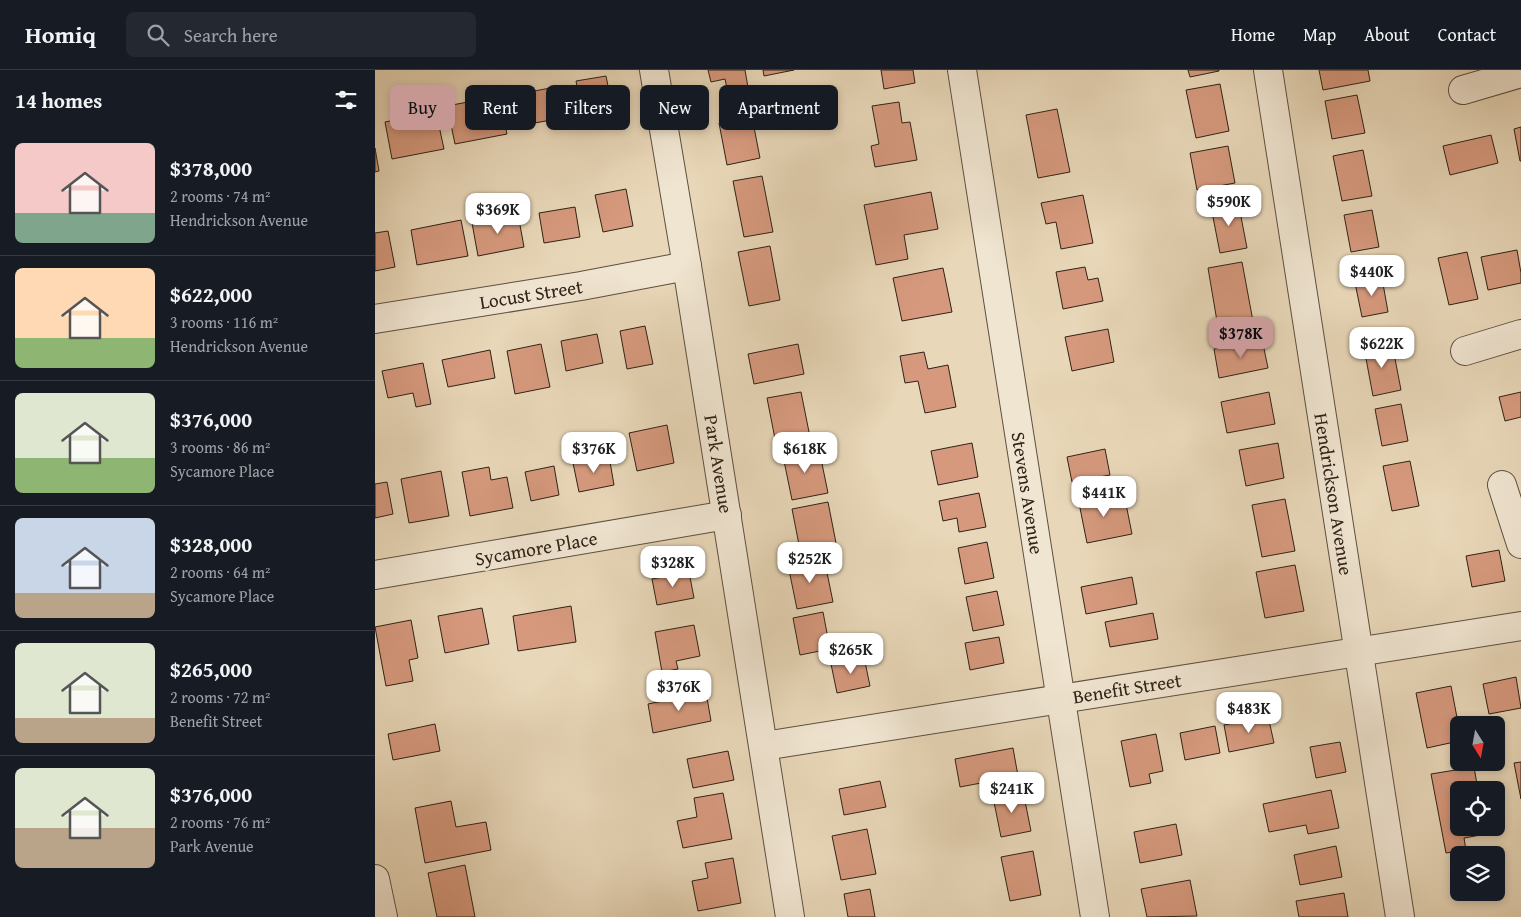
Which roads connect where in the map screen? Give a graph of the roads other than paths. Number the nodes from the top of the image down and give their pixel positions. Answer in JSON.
{"nodes":[{"id":1,"x":654,"y":70,"type":"edge"},
{"id":2,"x":962,"y":70,"type":"edge"},
{"id":3,"x":1268,"y":70,"type":"edge"},
{"id":4,"x":1521,"y":73,"type":"edge"},
{"id":5,"x":1463,"y":90,"type":"dead end"},
{"id":6,"x":687,"y":266,"type":"junction"},
{"id":7,"x":375,"y":319,"type":"edge"},
{"id":8,"x":1521,"y":334,"type":"edge"},
{"id":9,"x":1465,"y":350,"type":"dead end"},
{"id":10,"x":1502,"y":485,"type":"dead end"},
{"id":11,"x":727,"y":515,"type":"junction"},
{"id":12,"x":1521,"y":544,"type":"edge"},
{"id":13,"x":375,"y":576,"type":"edge"},
{"id":14,"x":1521,"y":626,"type":"edge"},
{"id":15,"x":1358,"y":652,"type":"junction"},
{"id":16,"x":1061,"y":698,"type":"junction"},
{"id":17,"x":764,"y":746,"type":"junction"},
{"id":18,"x":375,"y":878,"type":"edge"},
{"id":19,"x":383,"y":917,"type":"edge"},
{"id":20,"x":790,"y":917,"type":"edge"},
{"id":21,"x":1095,"y":917,"type":"edge"},
{"id":22,"x":1400,"y":917,"type":"edge"}],
"edges":[{"from":1,"to":6,"type":"street","name":"Park Avenue"},
{"from":2,"to":16,"type":"street","name":"Stevens Avenue"},
{"from":3,"to":15,"type":"street","name":"Hendrickson Avenue"},
{"from":4,"to":5,"type":"street"},
{"from":6,"to":7,"type":"street","name":"Locust Street"},
{"from":6,"to":11,"type":"street","name":"Park Avenue"},
{"from":8,"to":9,"type":"street"},
{"from":10,"to":12,"type":"street"},
{"from":11,"to":13,"type":"street","name":"Sycamore Place"},
{"from":11,"to":17,"type":"street","name":"Park Avenue"},
{"from":14,"to":15,"type":"street","name":"Benefit Street"},
{"from":15,"to":16,"type":"street","name":"Benefit Street"},
{"from":15,"to":22,"type":"street","name":"Hendrickson Avenue"},
{"from":16,"to":17,"type":"street","name":"Benefit Street"},
{"from":16,"to":21,"type":"street","name":"Stevens Avenue"},
{"from":17,"to":20,"type":"street","name":"Park Avenue"},
{"from":18,"to":19,"type":"street"}]}
